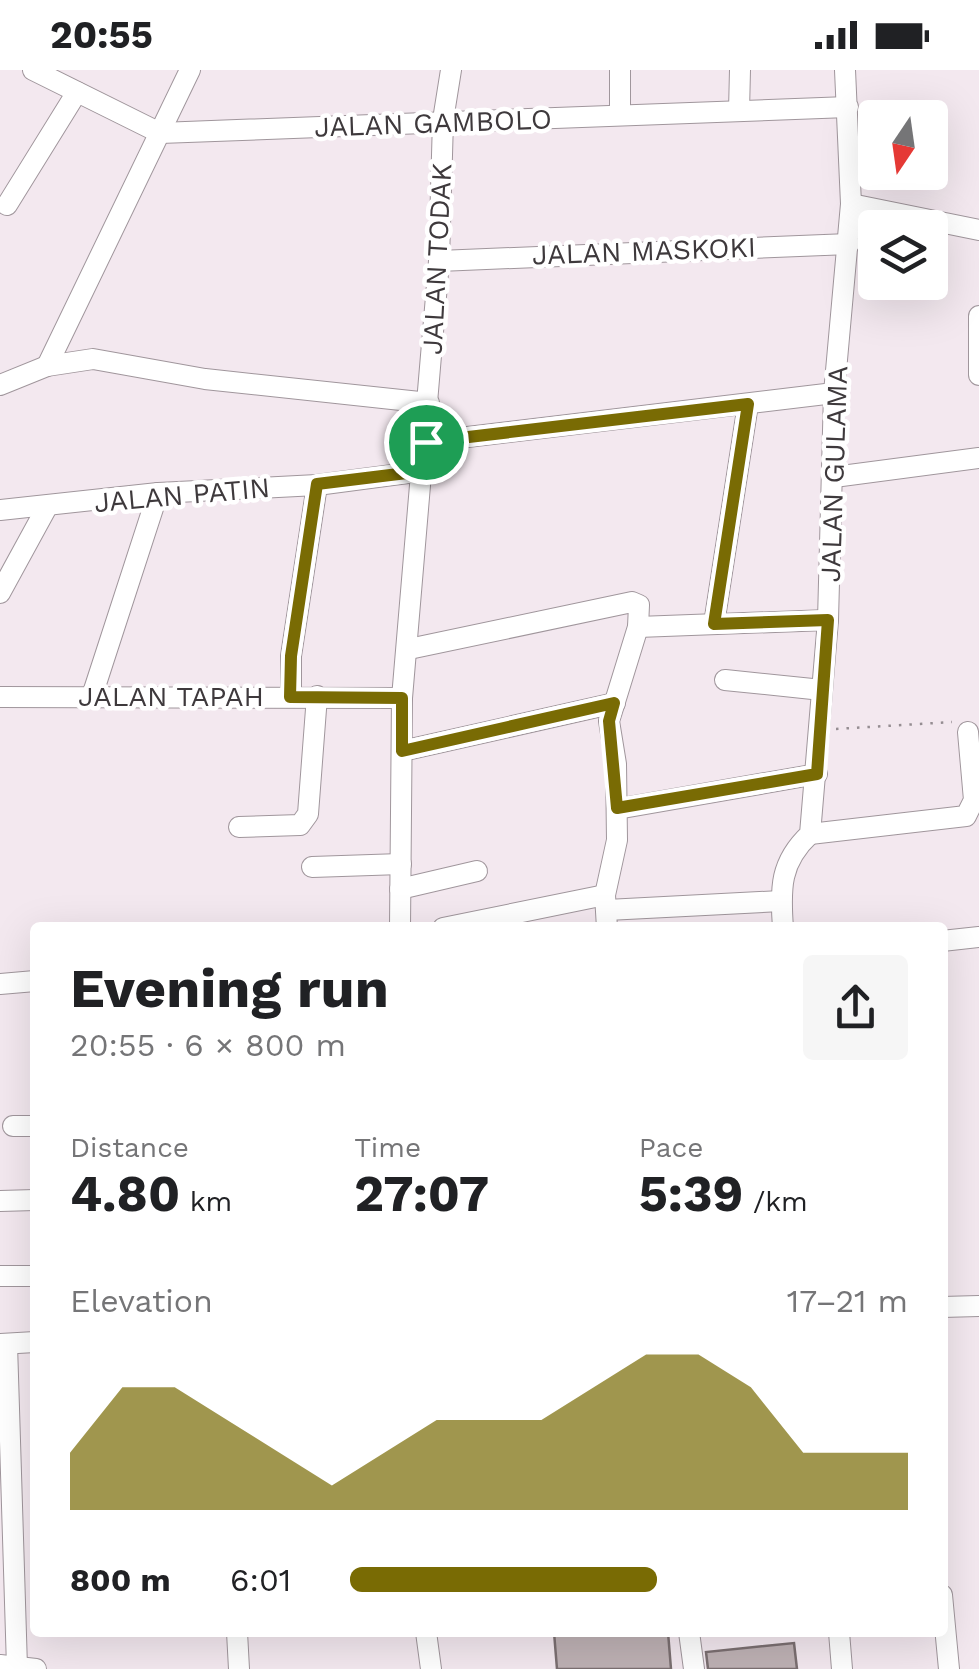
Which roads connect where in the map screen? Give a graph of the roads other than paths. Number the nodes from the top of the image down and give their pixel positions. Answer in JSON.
{"nodes":[{"id":1,"x":34,"y":70,"type":"edge"},
{"id":2,"x":190,"y":70,"type":"edge"},
{"id":3,"x":451,"y":70,"type":"edge"},
{"id":4,"x":620,"y":70,"type":"edge"},
{"id":5,"x":740,"y":70,"type":"edge"},
{"id":6,"x":846,"y":70,"type":"edge"},
{"id":7,"x":77,"y":92,"type":"junction"},
{"id":8,"x":848,"y":107,"type":"junction"},
{"id":9,"x":739,"y":111,"type":"junction"},
{"id":10,"x":620,"y":114,"type":"junction"},
{"id":11,"x":444,"y":120,"type":"junction"},
{"id":12,"x":160,"y":133,"type":"junction"},
{"id":13,"x":7,"y":204,"type":"dead end"},
{"id":14,"x":851,"y":204,"type":"junction"},
{"id":15,"x":979,"y":230,"type":"edge"},
{"id":16,"x":849,"y":244,"type":"junction"},
{"id":17,"x":439,"y":261,"type":"junction"},
{"id":18,"x":979,"y":316,"type":"edge"},
{"id":19,"x":47,"y":366,"type":"junction"},
{"id":20,"x":979,"y":375,"type":"edge"},
{"id":21,"x":4,"y":378,"type":"edge"},
{"id":22,"x":834,"y":393,"type":"junction"},
{"id":23,"x":428,"y":402,"type":"junction"},
{"id":24,"x":748,"y":404,"type":"junction"},
{"id":25,"x":426,"y":442,"type":"junction"},
{"id":26,"x":979,"y":458,"type":"edge"},
{"id":27,"x":423,"y":471,"type":"junction"},
{"id":28,"x":834,"y":477,"type":"junction"},
{"id":29,"x":317,"y":484,"type":"junction"},
{"id":30,"x":158,"y":493,"type":"junction"},
{"id":31,"x":47,"y":507,"type":"junction"},
{"id":32,"x":0,"y":510,"type":"edge"},
{"id":33,"x":0,"y":593,"type":"edge"},
{"id":34,"x":828,"y":620,"type":"junction"},
{"id":35,"x":714,"y":624,"type":"junction"},
{"id":36,"x":638,"y":627,"type":"junction"},
{"id":37,"x":410,"y":649,"type":"junction"},
{"id":38,"x":726,"y":680,"type":"dead end"},
{"id":39,"x":822,"y":690,"type":"junction"},
{"id":40,"x":92,"y":696,"type":"junction"},
{"id":41,"x":317,"y":696,"type":"junction"},
{"id":42,"x":0,"y":697,"type":"edge"},
{"id":43,"x":290,"y":697,"type":"junction"},
{"id":44,"x":402,"y":698,"type":"junction"},
{"id":45,"x":614,"y":703,"type":"junction"},
{"id":46,"x":968,"y":732,"type":"road end"},
{"id":47,"x":402,"y":751,"type":"junction"},
{"id":48,"x":817,"y":774,"type":"junction"},
{"id":49,"x":617,"y":808,"type":"junction"},
{"id":50,"x":239,"y":827,"type":"dead end"},
{"id":51,"x":810,"y":834,"type":"junction"},
{"id":52,"x":400,"y":864,"type":"junction"},
{"id":53,"x":312,"y":868,"type":"dead end"},
{"id":54,"x":476,"y":871,"type":"dead end"},
{"id":55,"x":400,"y":888,"type":"junction"},
{"id":56,"x":781,"y":901,"type":"junction"},
{"id":57,"x":607,"y":911,"type":"edge"},
{"id":58,"x":400,"y":922,"type":"edge"},
{"id":59,"x":501,"y":922,"type":"edge"},
{"id":60,"x":783,"y":922,"type":"edge"},
{"id":61,"x":979,"y":937,"type":"edge"},
{"id":62,"x":948,"y":940,"type":"edge"},
{"id":63,"x":30,"y":981,"type":"edge"},
{"id":64,"x":0,"y":984,"type":"edge"},
{"id":65,"x":13,"y":1126,"type":"dead end"},
{"id":66,"x":30,"y":1126,"type":"edge"},
{"id":67,"x":0,"y":1200,"type":"edge"},
{"id":68,"x":30,"y":1200,"type":"edge"},
{"id":69,"x":0,"y":1276,"type":"edge"},
{"id":70,"x":30,"y":1276,"type":"edge"},
{"id":71,"x":979,"y":1306,"type":"edge"},
{"id":72,"x":948,"y":1307,"type":"edge"},
{"id":73,"x":30,"y":1342,"type":"edge"},
{"id":74,"x":3,"y":1344,"type":"edge"},
{"id":75,"x":6,"y":1554,"type":"edge"},
{"id":76,"x":237,"y":1637,"type":"edge"},
{"id":77,"x":427,"y":1637,"type":"edge"},
{"id":78,"x":690,"y":1637,"type":"edge"},
{"id":79,"x":839,"y":1637,"type":"edge"},
{"id":80,"x":946,"y":1637,"type":"edge"},
{"id":81,"x":18,"y":1667,"type":"edge"},
{"id":82,"x":239,"y":1669,"type":"edge"},
{"id":83,"x":430,"y":1669,"type":"edge"},
{"id":84,"x":694,"y":1669,"type":"edge"},
{"id":85,"x":842,"y":1669,"type":"edge"},
{"id":86,"x":949,"y":1669,"type":"edge"}],
"edges":[{"from":1,"to":7,"type":"street","name":"JALAN GAMBOLO"},
{"from":2,"to":12,"type":"street"},
{"from":3,"to":11,"type":"street","name":"JALAN TODAK"},
{"from":4,"to":10,"type":"street"},
{"from":5,"to":9,"type":"street"},
{"from":6,"to":8,"type":"street","name":"JALAN GULAMA"},
{"from":7,"to":12,"type":"street","name":"JALAN GAMBOLO"},
{"from":7,"to":13,"type":"street"},
{"from":8,"to":9,"type":"street","name":"JALAN GAMBOLO"},
{"from":8,"to":14,"type":"street","name":"JALAN GULAMA"},
{"from":9,"to":10,"type":"street","name":"JALAN GAMBOLO"},
{"from":10,"to":11,"type":"street","name":"JALAN GAMBOLO"},
{"from":11,"to":12,"type":"street","name":"JALAN GAMBOLO"},
{"from":11,"to":17,"type":"street","name":"JALAN TODAK"},
{"from":12,"to":19,"type":"street"},
{"from":14,"to":15,"type":"street"},
{"from":14,"to":16,"type":"street","name":"JALAN GULAMA"},
{"from":16,"to":17,"type":"street","name":"JALAN MASKOKI"},
{"from":16,"to":22,"type":"street","name":"JALAN GULAMA"},
{"from":17,"to":23,"type":"street","name":"JALAN TODAK"},
{"from":18,"to":20,"type":"street"},
{"from":19,"to":21,"type":"street"},
{"from":19,"to":23,"type":"street"},
{"from":22,"to":24,"type":"street"},
{"from":22,"to":28,"type":"street","name":"JALAN GULAMA"},
{"from":23,"to":25,"type":"street","name":"JALAN TODAK"},
{"from":24,"to":25,"type":"street"},
{"from":24,"to":35,"type":"street"},
{"from":25,"to":27,"type":"street","name":"JALAN TODAK"},
{"from":26,"to":28,"type":"street"},
{"from":27,"to":29,"type":"street","name":"JALAN PATIN"},
{"from":27,"to":37,"type":"street","name":"JALAN TODAK"},
{"from":28,"to":34,"type":"street","name":"JALAN GULAMA"},
{"from":29,"to":30,"type":"street","name":"JALAN PATIN"},
{"from":29,"to":43,"type":"street"},
{"from":30,"to":31,"type":"street","name":"JALAN PATIN"},
{"from":30,"to":40,"type":"street"},
{"from":31,"to":32,"type":"street","name":"JALAN PATIN"},
{"from":31,"to":33,"type":"street"},
{"from":34,"to":35,"type":"street"},
{"from":34,"to":39,"type":"street","name":"JALAN GULAMA"},
{"from":35,"to":36,"type":"street"},
{"from":36,"to":37,"type":"street"},
{"from":36,"to":45,"type":"street"},
{"from":37,"to":44,"type":"street","name":"JALAN TODAK"},
{"from":38,"to":39,"type":"street"},
{"from":39,"to":48,"type":"street","name":"JALAN GULAMA"},
{"from":40,"to":42,"type":"street","name":"JALAN TAPAH"},
{"from":40,"to":43,"type":"street","name":"JALAN TAPAH"},
{"from":41,"to":43,"type":"street","name":"JALAN TAPAH"},
{"from":41,"to":44,"type":"street","name":"JALAN TAPAH"},
{"from":41,"to":50,"type":"street"},
{"from":44,"to":47,"type":"street","name":"JALAN TODAK"},
{"from":45,"to":47,"type":"street"},
{"from":45,"to":49,"type":"street"},
{"from":46,"to":51,"type":"street"},
{"from":47,"to":52,"type":"street","name":"JALAN TODAK"},
{"from":48,"to":49,"type":"street"},
{"from":48,"to":51,"type":"street","name":"JALAN GULAMA"},
{"from":49,"to":57,"type":"street"},
{"from":51,"to":56,"type":"street","name":"JALAN GULAMA"},
{"from":52,"to":53,"type":"street"},
{"from":52,"to":55,"type":"street","name":"JALAN TODAK"},
{"from":54,"to":55,"type":"street"},
{"from":55,"to":58,"type":"street","name":"JALAN TODAK"},
{"from":56,"to":57,"type":"street"},
{"from":56,"to":60,"type":"street","name":"JALAN GULAMA"},
{"from":57,"to":59,"type":"street"},
{"from":61,"to":62,"type":"street"},
{"from":63,"to":64,"type":"street"},
{"from":65,"to":66,"type":"street"},
{"from":67,"to":68,"type":"street"},
{"from":69,"to":70,"type":"street"},
{"from":71,"to":72,"type":"street"},
{"from":73,"to":74,"type":"street"},
{"from":74,"to":75,"type":"street"},
{"from":75,"to":81,"type":"street"},
{"from":76,"to":82,"type":"street"},
{"from":77,"to":83,"type":"street"},
{"from":78,"to":84,"type":"street"},
{"from":79,"to":85,"type":"street"},
{"from":80,"to":86,"type":"street"}]}
